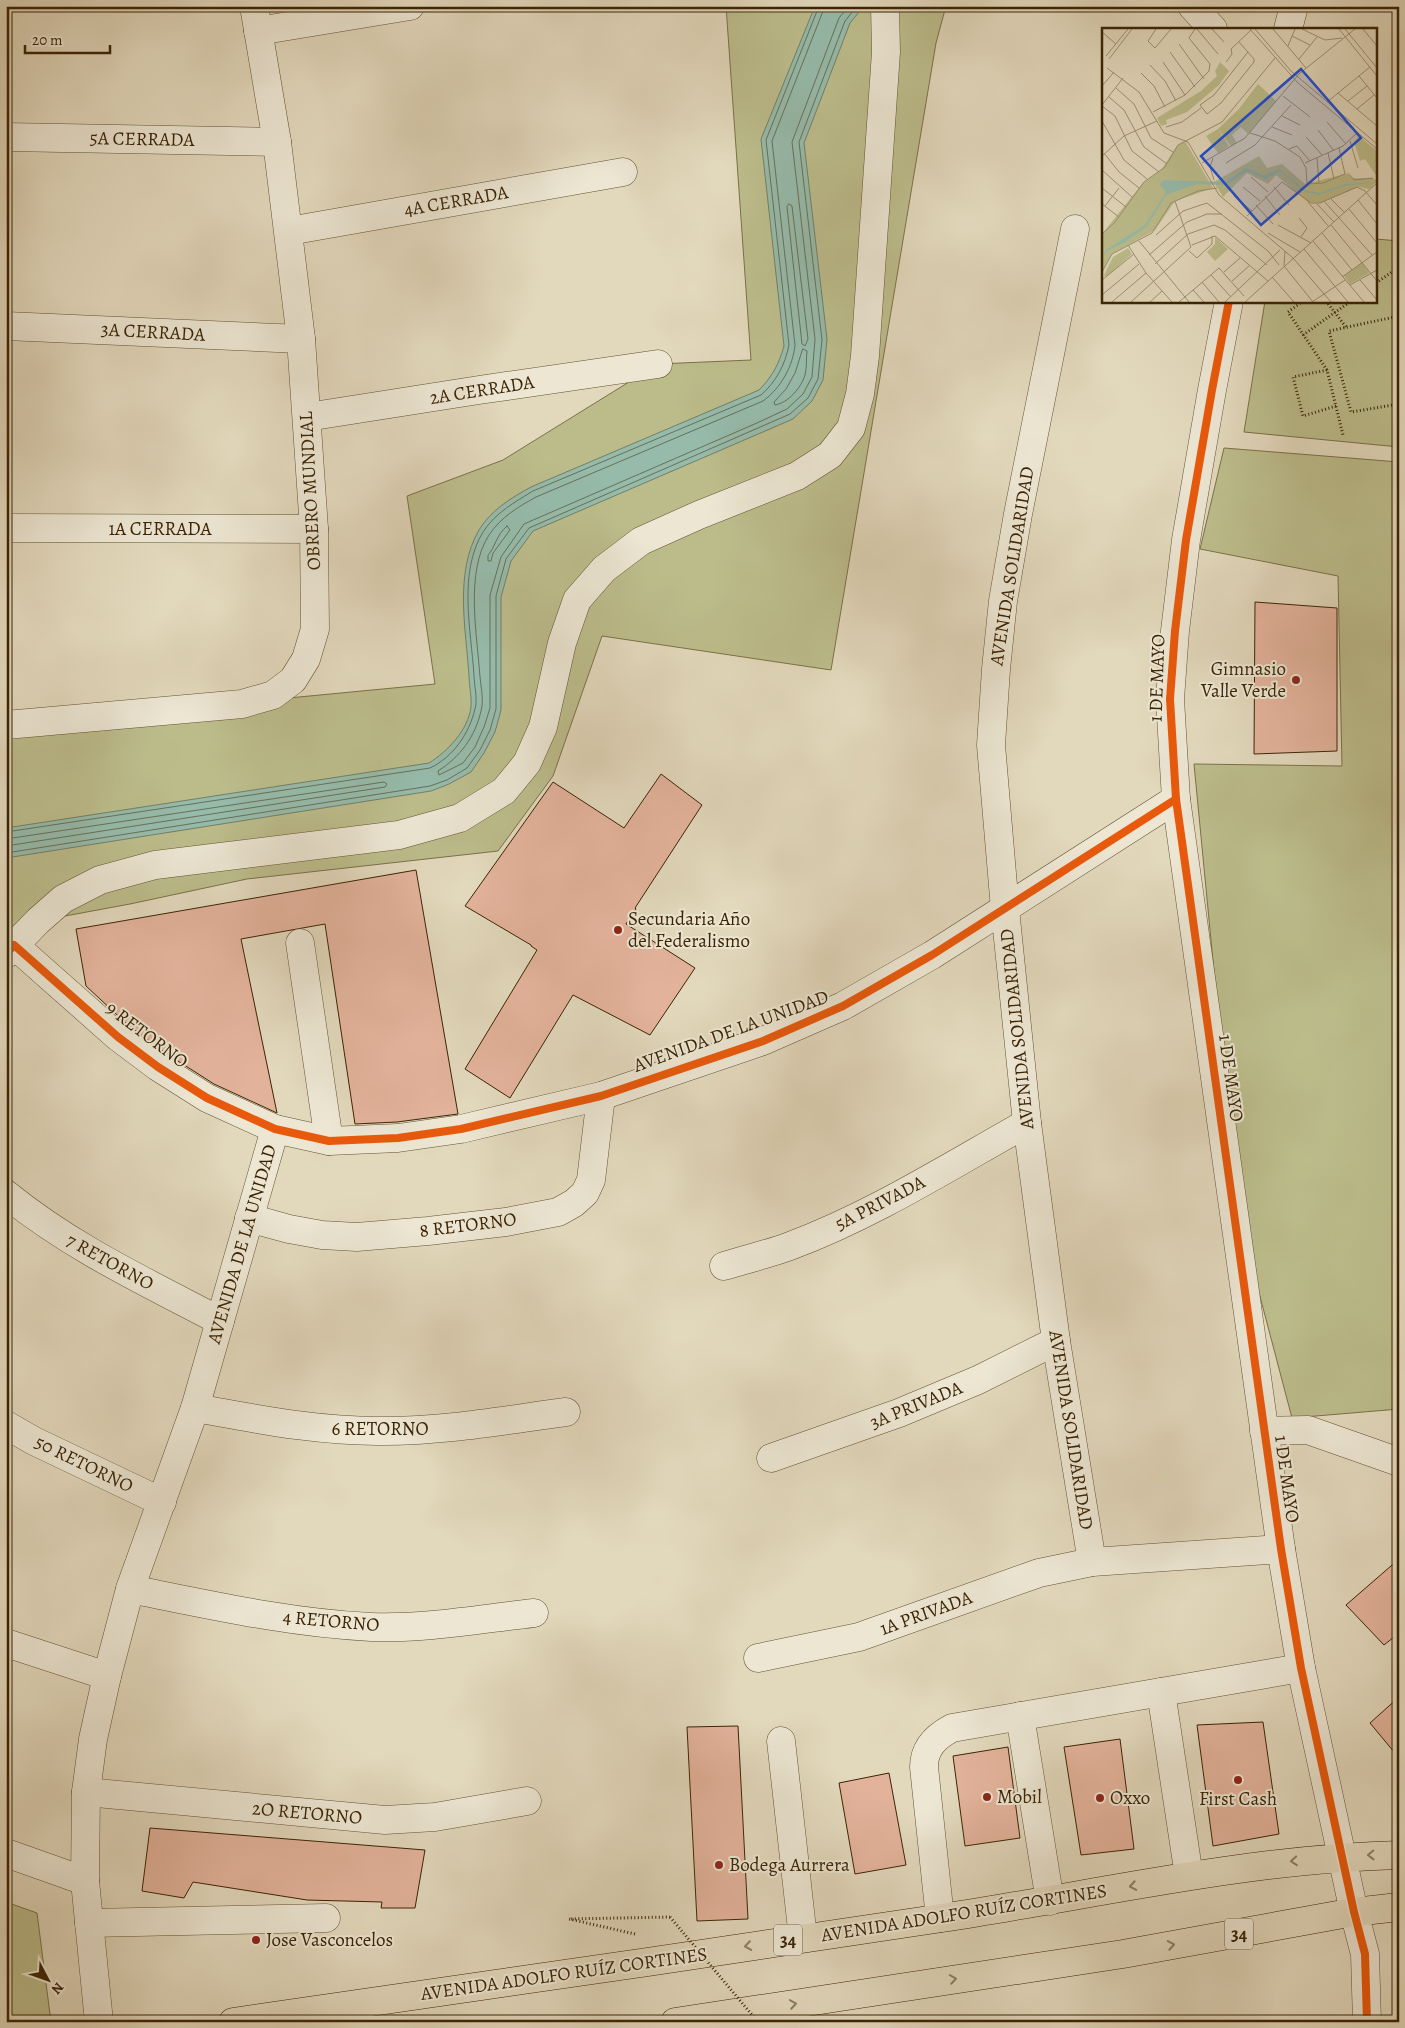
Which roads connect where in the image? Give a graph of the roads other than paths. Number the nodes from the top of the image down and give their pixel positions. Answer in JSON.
{"nodes":[{"id":1,"x":410,"y":6,"type":"edge"},
{"id":2,"x":885,"y":6,"type":"edge"},
{"id":3,"x":1192,"y":6,"type":"edge"},
{"id":4,"x":1294,"y":6,"type":"edge"},
{"id":5,"x":256,"y":19,"type":"edge"},
{"id":6,"x":1212,"y":28,"type":"edge"},
{"id":7,"x":1288,"y":28,"type":"edge"},
{"id":8,"x":6,"y":137,"type":"edge"},
{"id":9,"x":277,"y":142,"type":"junction"},
{"id":10,"x":623,"y":172,"type":"dead end"},
{"id":11,"x":1075,"y":229,"type":"dead end"},
{"id":12,"x":289,"y":231,"type":"junction"},
{"id":13,"x":1229,"y":302,"type":"edge"},
{"id":14,"x":6,"y":326,"type":"edge"},
{"id":15,"x":300,"y":339,"type":"junction"},
{"id":16,"x":658,"y":364,"type":"dead end"},
{"id":17,"x":307,"y":417,"type":"junction"},
{"id":18,"x":6,"y":528,"type":"edge"},
{"id":19,"x":314,"y":529,"type":"junction"},
{"id":20,"x":6,"y":725,"type":"edge"},
{"id":21,"x":1176,"y":799,"type":"junction"},
{"id":22,"x":1005,"y":909,"type":"junction"},
{"id":23,"x":300,"y":943,"type":"dead end"},
{"id":24,"x":10,"y":950,"type":"edge"},
{"id":25,"x":601,"y":1096,"type":"junction"},
{"id":26,"x":1027,"y":1123,"type":"junction"},
{"id":27,"x":275,"y":1130,"type":"junction"},
{"id":28,"x":329,"y":1141,"type":"junction"},
{"id":29,"x":6,"y":1194,"type":"edge"},
{"id":30,"x":249,"y":1218,"type":"junction"},
{"id":31,"x":724,"y":1266,"type":"dead end"},
{"id":32,"x":220,"y":1321,"type":"junction"},
{"id":33,"x":1056,"y":1342,"type":"junction"},
{"id":34,"x":195,"y":1408,"type":"junction"},
{"id":35,"x":566,"y":1412,"type":"dead end"},
{"id":36,"x":6,"y":1425,"type":"edge"},
{"id":37,"x":1264,"y":1431,"type":"junction"},
{"id":38,"x":771,"y":1458,"type":"dead end"},
{"id":39,"x":1399,"y":1462,"type":"edge"},
{"id":40,"x":162,"y":1502,"type":"junction"},
{"id":41,"x":1281,"y":1549,"type":"junction"},
{"id":42,"x":1092,"y":1562,"type":"junction"},
{"id":43,"x":130,"y":1589,"type":"junction"},
{"id":44,"x":534,"y":1613,"type":"dead end"},
{"id":45,"x":6,"y":1644,"type":"edge"},
{"id":46,"x":758,"y":1658,"type":"dead end"},
{"id":47,"x":1301,"y":1668,"type":"junction"},
{"id":48,"x":107,"y":1676,"type":"junction"},
{"id":49,"x":1161,"y":1692,"type":"junction"},
{"id":50,"x":1020,"y":1716,"type":"junction"},
{"id":51,"x":781,"y":1741,"type":"dead end"},
{"id":52,"x":86,"y":1792,"type":"junction"},
{"id":53,"x":528,"y":1801,"type":"dead end"},
{"id":54,"x":6,"y":1854,"type":"edge"},
{"id":55,"x":1399,"y":1855,"type":"edge"},
{"id":56,"x":1342,"y":1856,"type":"junction"},
{"id":57,"x":1189,"y":1876,"type":"junction"},
{"id":58,"x":85,"y":1881,"type":"junction"},
{"id":59,"x":1050,"y":1901,"type":"junction"},
{"id":60,"x":1399,"y":1907,"type":"edge"},
{"id":61,"x":1354,"y":1912,"type":"junction"},
{"id":62,"x":326,"y":1918,"type":"dead end"},
{"id":63,"x":940,"y":1918,"type":"junction"},
{"id":64,"x":89,"y":1923,"type":"junction"},
{"id":65,"x":803,"y":1938,"type":"junction"},
{"id":66,"x":372,"y":2002,"type":"junction"},
{"id":67,"x":760,"y":2017,"type":"edge"},
{"id":68,"x":98,"y":2022,"type":"edge"},
{"id":69,"x":233,"y":2022,"type":"edge"},
{"id":70,"x":349,"y":2022,"type":"edge"},
{"id":71,"x":675,"y":2022,"type":"edge"},
{"id":72,"x":1367,"y":2022,"type":"edge"}],
"edges":[{"from":1,"to":5,"type":"street"},
{"from":2,"to":24,"type":"street"},
{"from":3,"to":6,"type":"street"},
{"from":4,"to":7,"type":"street"},
{"from":5,"to":9,"type":"street","name":"OBRERO MUNDIAL"},
{"from":8,"to":9,"type":"street","name":"5A CERRADA"},
{"from":9,"to":12,"type":"street","name":"OBRERO MUNDIAL"},
{"from":10,"to":12,"type":"street","name":"4A CERRADA"},
{"from":11,"to":22,"type":"street","name":"AVENIDA SOLIDARIDAD"},
{"from":12,"to":15,"type":"street","name":"OBRERO MUNDIAL"},
{"from":13,"to":21,"type":"street","name":"1 DE MAYO"},
{"from":14,"to":15,"type":"street","name":"3A CERRADA"},
{"from":15,"to":17,"type":"street","name":"OBRERO MUNDIAL"},
{"from":16,"to":17,"type":"street","name":"2A CERRADA"},
{"from":17,"to":19,"type":"street","name":"OBRERO MUNDIAL"},
{"from":18,"to":19,"type":"street","name":"1A CERRADA"},
{"from":19,"to":20,"type":"street","name":"OBRERO MUNDIAL"},
{"from":21,"to":22,"type":"street","name":"AVENIDA DE LA UNIDAD"},
{"from":21,"to":37,"type":"street","name":"1 DE MAYO"},
{"from":22,"to":25,"type":"street","name":"AVENIDA DE LA UNIDAD"},
{"from":22,"to":26,"type":"street","name":"AVENIDA SOLIDARIDAD"},
{"from":23,"to":28,"type":"street"},
{"from":24,"to":27,"type":"street","name":"9 RETORNO"},
{"from":25,"to":28,"type":"street","name":"AVENIDA DE LA UNIDAD"},
{"from":25,"to":30,"type":"street","name":"8 RETORNO"},
{"from":26,"to":31,"type":"street","name":"5A PRIVADA"},
{"from":26,"to":33,"type":"street","name":"AVENIDA SOLIDARIDAD"},
{"from":27,"to":28,"type":"street","name":"AVENIDA DE LA UNIDAD"},
{"from":27,"to":30,"type":"street","name":"AVENIDA DE LA UNIDAD"},
{"from":29,"to":32,"type":"street","name":"7 RETORNO"},
{"from":30,"to":32,"type":"street","name":"AVENIDA DE LA UNIDAD"},
{"from":32,"to":34,"type":"street","name":"AVENIDA DE LA UNIDAD"},
{"from":33,"to":38,"type":"street","name":"3A PRIVADA"},
{"from":33,"to":42,"type":"street","name":"AVENIDA SOLIDARIDAD"},
{"from":34,"to":35,"type":"street","name":"6 RETORNO"},
{"from":34,"to":40,"type":"street","name":"AVENIDA DE LA UNIDAD"},
{"from":36,"to":40,"type":"street","name":"50 RETORNO"},
{"from":37,"to":39,"type":"street"},
{"from":37,"to":41,"type":"street","name":"1 DE MAYO"},
{"from":40,"to":43,"type":"street","name":"AVENIDA DE LA UNIDAD"},
{"from":41,"to":42,"type":"street","name":"1A PRIVADA"},
{"from":41,"to":47,"type":"street","name":"1 DE MAYO"},
{"from":42,"to":46,"type":"street","name":"1A PRIVADA"},
{"from":43,"to":44,"type":"street","name":"4 RETORNO"},
{"from":43,"to":48,"type":"street","name":"AVENIDA DE LA UNIDAD"},
{"from":45,"to":48,"type":"street"},
{"from":47,"to":49,"type":"street"},
{"from":47,"to":56,"type":"street","name":"1 DE MAYO"},
{"from":48,"to":52,"type":"street","name":"AVENIDA DE LA UNIDAD"},
{"from":49,"to":50,"type":"street"},
{"from":49,"to":57,"type":"street"},
{"from":50,"to":59,"type":"street"},
{"from":50,"to":63,"type":"street"},
{"from":51,"to":65,"type":"street"},
{"from":52,"to":53,"type":"street","name":"2O RETORNO"},
{"from":52,"to":58,"type":"street","name":"AVENIDA DE LA UNIDAD"},
{"from":54,"to":58,"type":"street"},
{"from":55,"to":56,"type":"main road","name":"AVENIDA ADOLFO RUÍZ CORTINES","number":"34","one_way":true},
{"from":56,"to":57,"type":"main road","name":"AVENIDA ADOLFO RUÍZ CORTINES","number":"34","one_way":true},
{"from":56,"to":61,"type":"street","name":"1 DE MAYO"},
{"from":57,"to":59,"type":"main road","name":"AVENIDA ADOLFO RUÍZ CORTINES","number":"34","one_way":true},
{"from":58,"to":64,"type":"street","name":"AVENIDA DE LA UNIDAD"},
{"from":59,"to":63,"type":"main road","name":"AVENIDA ADOLFO RUÍZ CORTINES","number":"34"},
{"from":60,"to":61,"type":"main road","number":"34"},
{"from":67,"to":61,"type":"main road","number":"34","one_way":true},
{"from":61,"to":72,"type":"street","name":"1 DE MAYO"},
{"from":62,"to":64,"type":"street"},
{"from":63,"to":65,"type":"main road","name":"AVENIDA ADOLFO RUÍZ CORTINES","number":"34"},
{"from":64,"to":68,"type":"street","name":"AVENIDA DE LA UNIDAD"},
{"from":65,"to":66,"type":"main road","name":"AVENIDA ADOLFO RUÍZ CORTINES","number":"34","one_way":true},
{"from":66,"to":69,"type":"main road","name":"AVENIDA ADOLFO RUÍZ CORTINES","number":"34"},
{"from":66,"to":70,"type":"main road"},
{"from":67,"to":71,"type":"main road","number":"34"}]}
